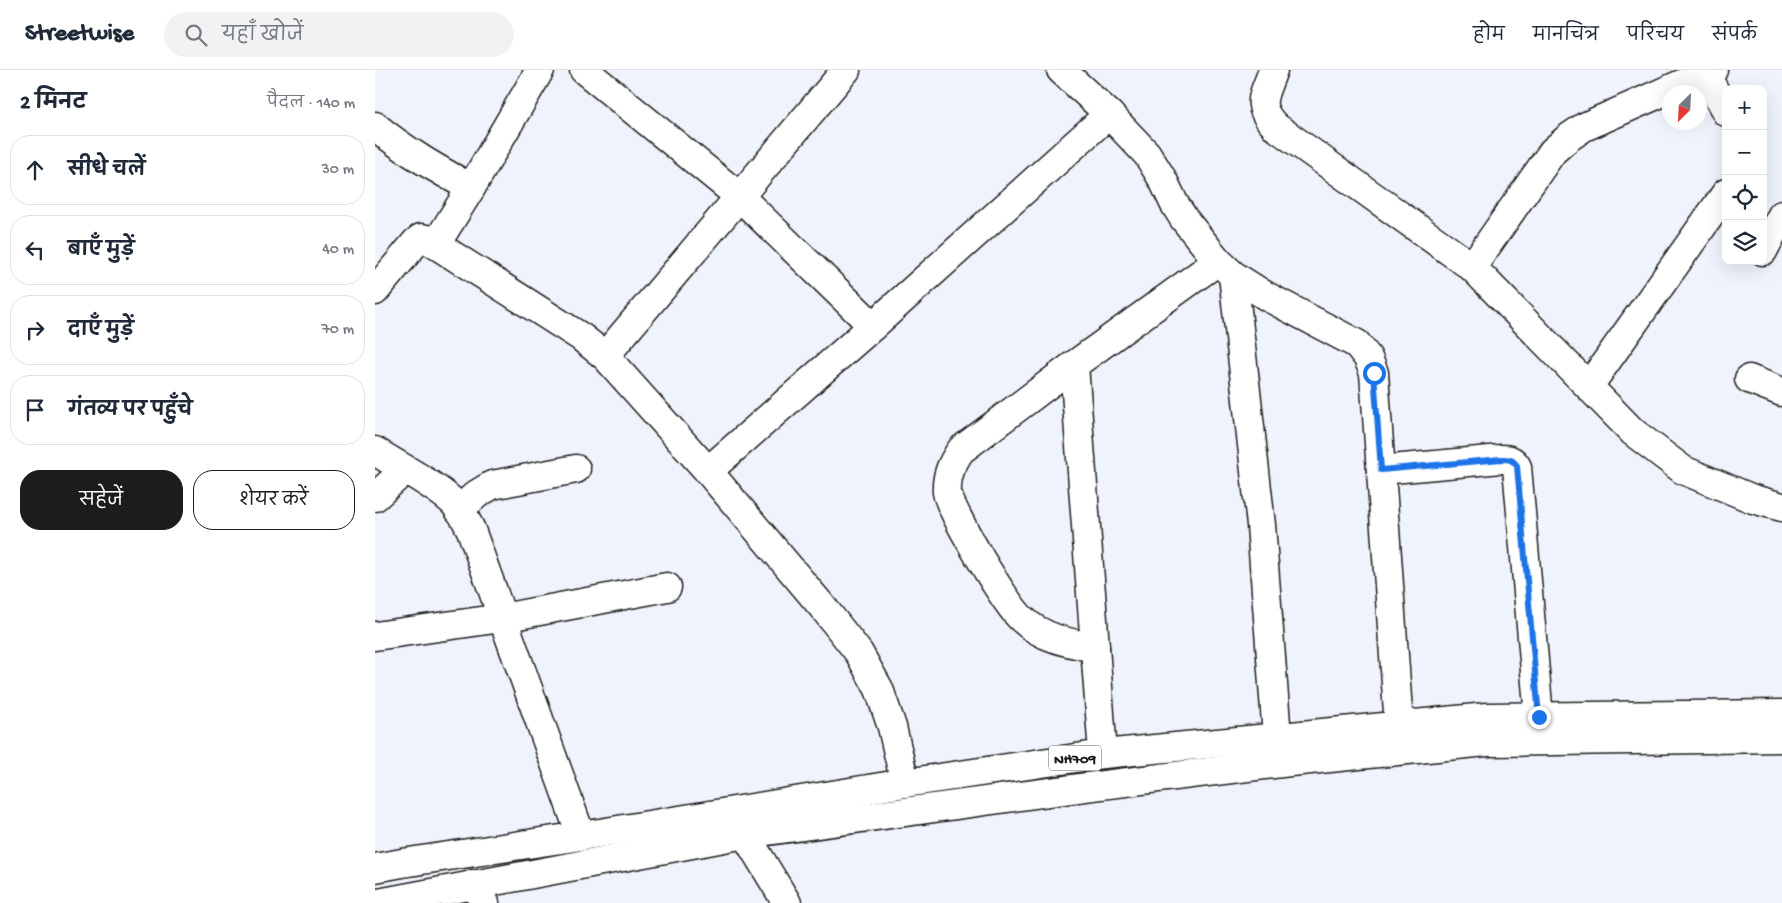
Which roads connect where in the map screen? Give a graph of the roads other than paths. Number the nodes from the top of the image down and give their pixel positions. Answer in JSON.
{"nodes":[{"id":1,"x":540,"y":70,"type":"edge"},
{"id":2,"x":846,"y":70,"type":"edge"},
{"id":3,"x":1061,"y":70,"type":"edge"},
{"id":4,"x":1273,"y":70,"type":"edge"},
{"id":5,"x":591,"y":72,"type":"edge"},
{"id":6,"x":1709,"y":72,"type":"edge"},
{"id":7,"x":1722,"y":103,"type":"edge"},
{"id":8,"x":1109,"y":114,"type":"junction"},
{"id":9,"x":375,"y":126,"type":"edge"},
{"id":10,"x":471,"y":188,"type":"junction"},
{"id":11,"x":740,"y":197,"type":"junction"},
{"id":12,"x":1722,"y":199,"type":"edge"},
{"id":13,"x":1782,"y":214,"type":"edge"},
{"id":14,"x":1767,"y":243,"type":"edge"},
{"id":15,"x":436,"y":244,"type":"junction"},
{"id":16,"x":1472,"y":266,"type":"junction"},
{"id":17,"x":1226,"y":268,"type":"junction"},
{"id":18,"x":375,"y":291,"type":"edge"},
{"id":19,"x":873,"y":326,"type":"junction"},
{"id":20,"x":605,"y":356,"type":"junction"},
{"id":21,"x":1074,"y":365,"type":"junction"},
{"id":22,"x":1749,"y":380,"type":"dead end"},
{"id":23,"x":1589,"y":386,"type":"junction"},
{"id":24,"x":1782,"y":392,"type":"edge"},
{"id":25,"x":375,"y":451,"type":"edge"},
{"id":26,"x":576,"y":469,"type":"dead end"},
{"id":27,"x":405,"y":470,"type":"junction"},
{"id":28,"x":1381,"y":470,"type":"junction"},
{"id":29,"x":708,"y":471,"type":"junction"},
{"id":30,"x":375,"y":497,"type":"edge"},
{"id":31,"x":1782,"y":507,"type":"edge"},
{"id":32,"x":459,"y":510,"type":"junction"},
{"id":33,"x":667,"y":586,"type":"dead end"},
{"id":34,"x":502,"y":618,"type":"junction"},
{"id":35,"x":375,"y":636,"type":"edge"},
{"id":36,"x":1095,"y":648,"type":"junction"},
{"id":37,"x":1782,"y":714,"type":"edge"},
{"id":38,"x":1539,"y":717,"type":"junction"},
{"id":39,"x":1399,"y":726,"type":"junction"},
{"id":40,"x":1277,"y":737,"type":"junction"},
{"id":41,"x":1782,"y":738,"type":"edge"},
{"id":42,"x":1103,"y":754,"type":"junction"},
{"id":43,"x":905,"y":783,"type":"junction"},
{"id":44,"x":745,"y":834,"type":"junction"},
{"id":45,"x":581,"y":836,"type":"junction"},
{"id":46,"x":375,"y":860,"type":"edge"},
{"id":47,"x":402,"y":863,"type":"junction"},
{"id":48,"x":375,"y":868,"type":"edge"},
{"id":49,"x":479,"y":894,"type":"edge"},
{"id":50,"x":377,"y":903,"type":"edge"},
{"id":51,"x":787,"y":903,"type":"edge"}],
"edges":[{"from":1,"to":10,"type":"main road"},
{"from":2,"to":11,"type":"main road"},
{"from":3,"to":8,"type":"main road"},
{"from":4,"to":16,"type":"main road"},
{"from":5,"to":11,"type":"main road"},
{"from":6,"to":7,"type":"main road"},
{"from":6,"to":16,"type":"main road"},
{"from":8,"to":17,"type":"main road"},
{"from":8,"to":19,"type":"main road"},
{"from":9,"to":10,"type":"main road"},
{"from":10,"to":15,"type":"main road"},
{"from":11,"to":19,"type":"main road"},
{"from":11,"to":20,"type":"main road"},
{"from":12,"to":23,"type":"main road"},
{"from":13,"to":14,"type":"main road"},
{"from":15,"to":18,"type":"main road"},
{"from":15,"to":20,"type":"main road"},
{"from":16,"to":23,"type":"main road"},
{"from":17,"to":21,"type":"main road"},
{"from":17,"to":28,"type":"main road"},
{"from":17,"to":40,"type":"main road"},
{"from":19,"to":29,"type":"main road"},
{"from":20,"to":29,"type":"main road"},
{"from":21,"to":36,"type":"main road"},
{"from":21,"to":36,"type":"main road"},
{"from":22,"to":24,"type":"main road"},
{"from":23,"to":31,"type":"main road"},
{"from":25,"to":27,"type":"main road"},
{"from":26,"to":32,"type":"main road"},
{"from":27,"to":30,"type":"main road"},
{"from":27,"to":32,"type":"main road"},
{"from":28,"to":38,"type":"main road"},
{"from":28,"to":39,"type":"main road"},
{"from":29,"to":43,"type":"main road"},
{"from":32,"to":34,"type":"main road"},
{"from":33,"to":34,"type":"main road"},
{"from":34,"to":35,"type":"main road"},
{"from":34,"to":45,"type":"main road"},
{"from":36,"to":42,"type":"main road"},
{"from":37,"to":38,"type":"main road","number":"NH709"},
{"from":38,"to":39,"type":"main road","number":"NH709"},
{"from":39,"to":40,"type":"main road","number":"NH709"},
{"from":40,"to":42,"type":"main road","number":"NH709"},
{"from":41,"to":44,"type":"main road","number":"NH709"},
{"from":42,"to":43,"type":"main road","number":"NH709"},
{"from":43,"to":45,"type":"main road","number":"NH709"},
{"from":44,"to":49,"type":"main road","number":"NH709"},
{"from":44,"to":51,"type":"main road"},
{"from":45,"to":47,"type":"main road","number":"NH709"},
{"from":46,"to":47,"type":"main road"},
{"from":47,"to":48,"type":"main road","number":"NH709"},
{"from":49,"to":50,"type":"main road","number":"NH709"}]}
